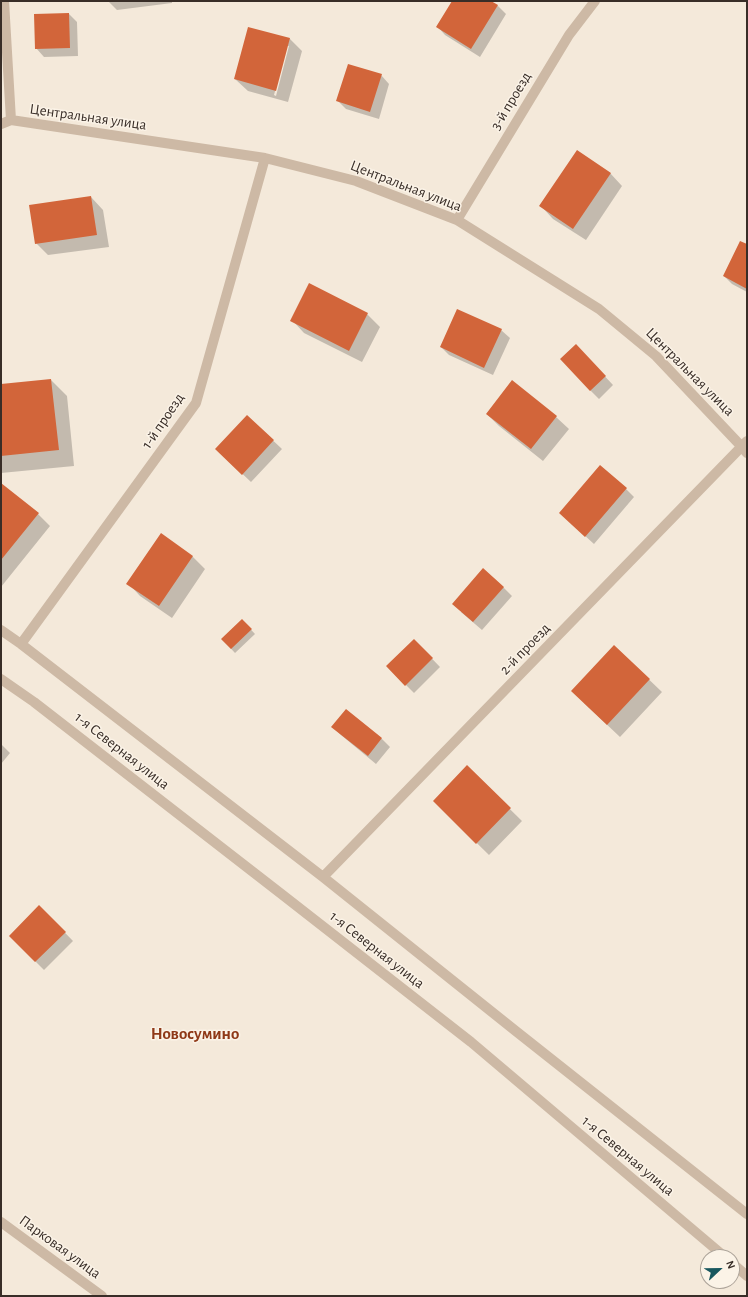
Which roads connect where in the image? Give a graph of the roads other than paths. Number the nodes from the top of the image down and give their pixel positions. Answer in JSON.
{"nodes":[{"id":1,"x":4,"y":1,"type":"edge"},
{"id":2,"x":594,"y":1,"type":"edge"},
{"id":3,"x":11,"y":120,"type":"junction"},
{"id":4,"x":1,"y":124,"type":"edge"},
{"id":5,"x":265,"y":158,"type":"junction"},
{"id":6,"x":456,"y":220,"type":"junction"},
{"id":7,"x":745,"y":447,"type":"edge"},
{"id":8,"x":1,"y":630,"type":"edge"},
{"id":9,"x":21,"y":644,"type":"junction"},
{"id":10,"x":1,"y":679,"type":"edge"},
{"id":11,"x":323,"y":877,"type":"junction"},
{"id":12,"x":747,"y":1214,"type":"edge"},
{"id":13,"x":1,"y":1222,"type":"edge"},
{"id":14,"x":716,"y":1249,"type":"edge"},
{"id":15,"x":102,"y":1296,"type":"edge"}],
"edges":[{"from":1,"to":3,"type":"street"},
{"from":2,"to":6,"type":"street","name":"3-й проезд"},
{"from":3,"to":4,"type":"street","name":"Центральная улица"},
{"from":3,"to":5,"type":"street","name":"Центральная улица"},
{"from":5,"to":6,"type":"street","name":"Центральная улица"},
{"from":5,"to":9,"type":"street","name":"1-й проезд"},
{"from":6,"to":7,"type":"street","name":"Центральная улица"},
{"from":7,"to":11,"type":"street","name":"2-й проезд"},
{"from":8,"to":9,"type":"street"},
{"from":9,"to":11,"type":"street"},
{"from":10,"to":14,"type":"street","name":"1-я Северная улица"},
{"from":11,"to":12,"type":"street"},
{"from":13,"to":15,"type":"street","name":"Парковая улица"}]}
